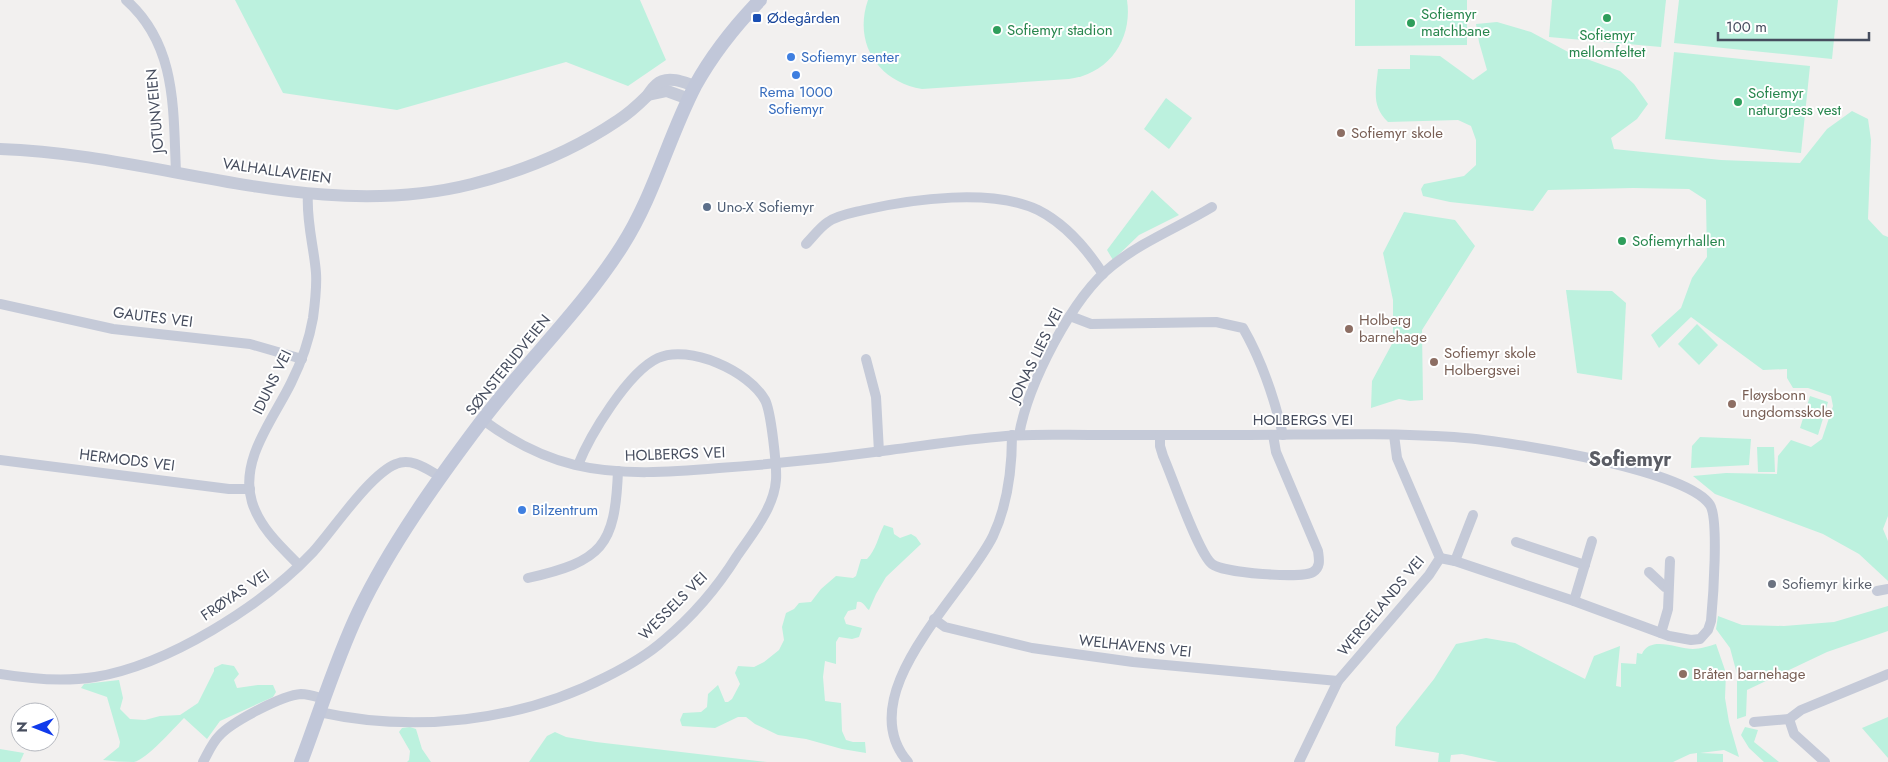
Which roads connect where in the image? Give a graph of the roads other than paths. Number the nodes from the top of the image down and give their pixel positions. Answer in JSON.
{"nodes":[{"id":1,"x":126,"y":0,"type":"edge"},
{"id":2,"x":760,"y":0,"type":"edge"},
{"id":3,"x":696,"y":86,"type":"junction"},
{"id":4,"x":648,"y":95,"type":"junction"},
{"id":5,"x":689,"y":99,"type":"junction"},
{"id":6,"x":0,"y":150,"type":"edge"},
{"id":7,"x":176,"y":172,"type":"junction"},
{"id":8,"x":308,"y":194,"type":"junction"},
{"id":9,"x":1212,"y":208,"type":"dead end"},
{"id":10,"x":806,"y":244,"type":"dead end"},
{"id":11,"x":1102,"y":274,"type":"junction"},
{"id":12,"x":0,"y":304,"type":"edge"},
{"id":13,"x":1070,"y":316,"type":"junction"},
{"id":14,"x":302,"y":359,"type":"junction"},
{"id":15,"x":866,"y":359,"type":"dead end"},
{"id":16,"x":483,"y":420,"type":"junction"},
{"id":17,"x":1016,"y":435,"type":"junction"},
{"id":18,"x":1160,"y":435,"type":"junction"},
{"id":19,"x":1278,"y":435,"type":"junction"},
{"id":20,"x":1394,"y":436,"type":"junction"},
{"id":21,"x":879,"y":452,"type":"junction"},
{"id":22,"x":0,"y":460,"type":"edge"},
{"id":23,"x":775,"y":464,"type":"junction"},
{"id":24,"x":578,"y":466,"type":"junction"},
{"id":25,"x":618,"y":471,"type":"junction"},
{"id":26,"x":441,"y":477,"type":"junction"},
{"id":27,"x":250,"y":489,"type":"junction"},
{"id":28,"x":1473,"y":514,"type":"dead end"},
{"id":29,"x":1592,"y":541,"type":"dead end"},
{"id":30,"x":1516,"y":542,"type":"dead end"},
{"id":31,"x":1440,"y":558,"type":"junction"},
{"id":32,"x":1455,"y":561,"type":"junction"},
{"id":33,"x":1670,"y":561,"type":"dead end"},
{"id":34,"x":299,"y":565,"type":"junction"},
{"id":35,"x":1585,"y":565,"type":"junction"},
{"id":36,"x":1649,"y":572,"type":"dead end"},
{"id":37,"x":528,"y":578,"type":"dead end"},
{"id":38,"x":1668,"y":588,"type":"junction"},
{"id":39,"x":1888,"y":589,"type":"edge"},
{"id":40,"x":1877,"y":591,"type":"dead end"},
{"id":41,"x":1574,"y":601,"type":"junction"},
{"id":42,"x":934,"y":619,"type":"junction"},
{"id":43,"x":1661,"y":633,"type":"junction"},
{"id":44,"x":0,"y":674,"type":"edge"},
{"id":45,"x":1888,"y":674,"type":"edge"},
{"id":46,"x":1338,"y":681,"type":"junction"},
{"id":47,"x":321,"y":706,"type":"junction"},
{"id":48,"x":1789,"y":719,"type":"junction"},
{"id":49,"x":1754,"y":722,"type":"dead end"},
{"id":50,"x":203,"y":762,"type":"edge"},
{"id":51,"x":301,"y":762,"type":"edge"},
{"id":52,"x":908,"y":762,"type":"edge"},
{"id":53,"x":1299,"y":762,"type":"edge"},
{"id":54,"x":1825,"y":762,"type":"edge"}],
"edges":[{"from":1,"to":7,"type":"street","name":"JOTUNVEIEN"},
{"from":2,"to":3,"type":"main road","name":"SØNSTERUDVEIEN"},
{"from":3,"to":4,"type":"street","name":"VALHALLAVEIEN"},
{"from":3,"to":5,"type":"main road","name":"SØNSTERUDVEIEN"},
{"from":4,"to":5,"type":"street"},
{"from":4,"to":8,"type":"street","name":"VALHALLAVEIEN"},
{"from":5,"to":16,"type":"main road","name":"SØNSTERUDVEIEN"},
{"from":6,"to":7,"type":"street","name":"VALHALLAVEIEN"},
{"from":7,"to":8,"type":"street","name":"VALHALLAVEIEN"},
{"from":8,"to":14,"type":"street","name":"IDUNS VEI"},
{"from":9,"to":11,"type":"street","name":"JONAS LIES VEI"},
{"from":10,"to":11,"type":"street"},
{"from":11,"to":13,"type":"street","name":"JONAS LIES VEI"},
{"from":12,"to":14,"type":"street","name":"GAUTES VEI"},
{"from":13,"to":17,"type":"street","name":"JONAS LIES VEI"},
{"from":13,"to":19,"type":"street"},
{"from":14,"to":27,"type":"street","name":"IDUNS VEI"},
{"from":15,"to":21,"type":"street"},
{"from":16,"to":24,"type":"street","name":"HOLBERGS VEI"},
{"from":16,"to":26,"type":"main road","name":"SØNSTERUDVEIEN"},
{"from":17,"to":18,"type":"street","name":"HOLBERGS VEI"},
{"from":17,"to":21,"type":"street","name":"HOLBERGS VEI"},
{"from":17,"to":42,"type":"street","name":"JONAS LIES VEI"},
{"from":18,"to":19,"type":"street","name":"HOLBERGS VEI"},
{"from":18,"to":19,"type":"street"},
{"from":19,"to":20,"type":"street","name":"HOLBERGS VEI"},
{"from":20,"to":31,"type":"street","name":"WERGELANDS VEI"},
{"from":20,"to":43,"type":"street","name":"HOLBERGS VEI"},
{"from":21,"to":23,"type":"street","name":"HOLBERGS VEI"},
{"from":22,"to":27,"type":"street","name":"HERMODS VEI"},
{"from":23,"to":24,"type":"street","name":"WESSELS VEI"},
{"from":23,"to":25,"type":"street","name":"HOLBERGS VEI"},
{"from":23,"to":47,"type":"street","name":"WESSELS VEI"},
{"from":24,"to":25,"type":"street","name":"HOLBERGS VEI"},
{"from":25,"to":37,"type":"street"},
{"from":26,"to":34,"type":"street","name":"FRØYAS VEI"},
{"from":26,"to":47,"type":"main road","name":"SØNSTERUDVEIEN"},
{"from":27,"to":34,"type":"street","name":"IDUNS VEI"},
{"from":28,"to":32,"type":"street"},
{"from":29,"to":35,"type":"street"},
{"from":30,"to":35,"type":"street"},
{"from":31,"to":32,"type":"street"},
{"from":31,"to":46,"type":"street","name":"WERGELANDS VEI"},
{"from":32,"to":41,"type":"street"},
{"from":33,"to":38,"type":"street"},
{"from":34,"to":44,"type":"street","name":"FRØYAS VEI"},
{"from":35,"to":41,"type":"street"},
{"from":36,"to":38,"type":"street"},
{"from":38,"to":43,"type":"street"},
{"from":39,"to":40,"type":"street"},
{"from":41,"to":43,"type":"street"},
{"from":42,"to":46,"type":"street","name":"WELHAVENS VEI"},
{"from":42,"to":52,"type":"street","name":"JONAS LIES VEI"},
{"from":45,"to":48,"type":"street"},
{"from":46,"to":53,"type":"street","name":"WERGELANDS VEI"},
{"from":47,"to":50,"type":"street","name":"WESSELS VEI"},
{"from":47,"to":51,"type":"main road","name":"SØNSTERUDVEIEN"},
{"from":48,"to":49,"type":"street"},
{"from":48,"to":54,"type":"street"}]}
